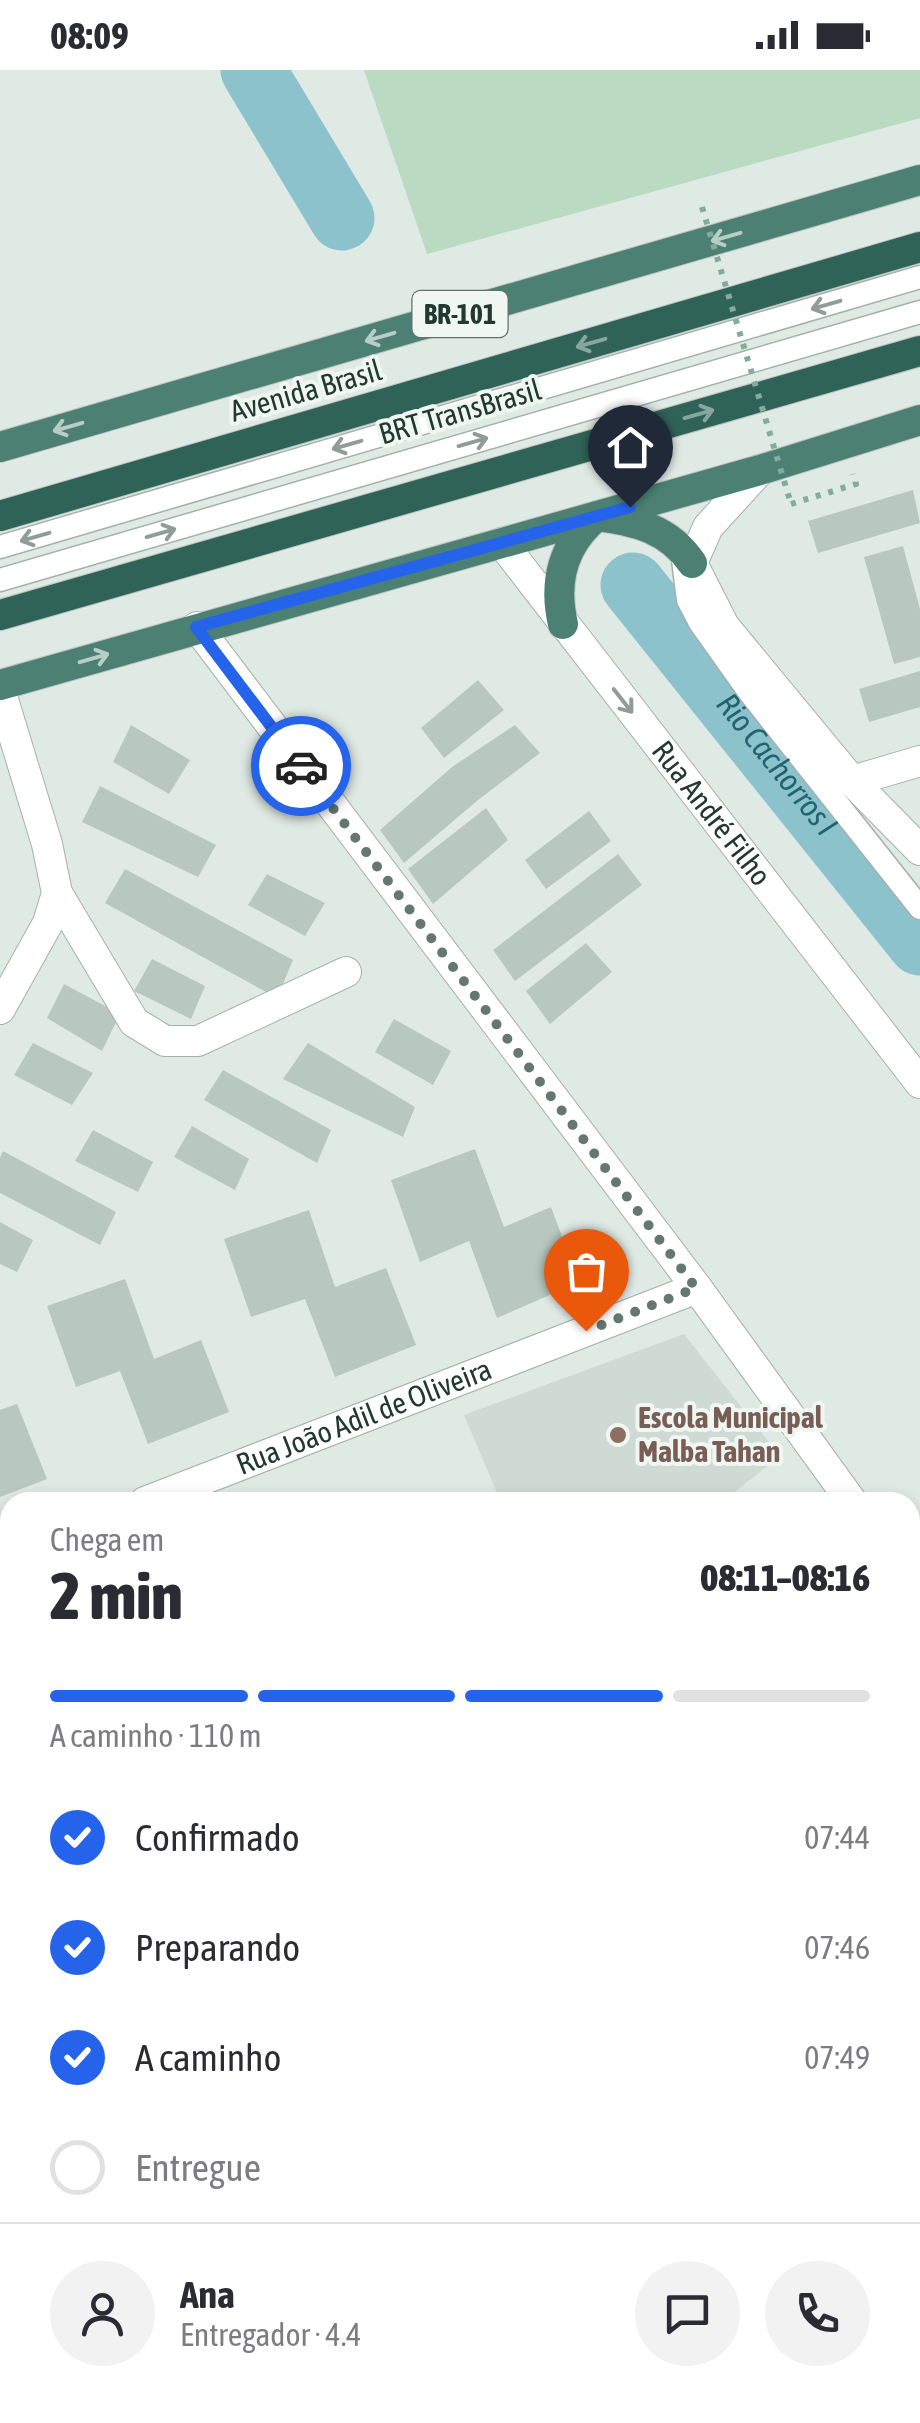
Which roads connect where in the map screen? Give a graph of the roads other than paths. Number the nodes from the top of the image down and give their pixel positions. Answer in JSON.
{"nodes":[{"id":1,"x":920,"y":180,"type":"edge"},
{"id":2,"x":920,"y":246,"type":"edge"},
{"id":3,"x":920,"y":277,"type":"edge"},
{"id":4,"x":920,"y":312,"type":"edge"},
{"id":5,"x":920,"y":351,"type":"edge"},
{"id":6,"x":920,"y":420,"type":"edge"},
{"id":7,"x":258,"y":442,"type":"junction"},
{"id":8,"x":0,"y":446,"type":"edge"},
{"id":9,"x":760,"y":470,"type":"junction"},
{"id":10,"x":0,"y":496,"type":"edge"},
{"id":11,"x":0,"y":516,"type":"edge"},
{"id":12,"x":597,"y":516,"type":"junction"},
{"id":13,"x":502,"y":543,"type":"junction"},
{"id":14,"x":0,"y":547,"type":"edge"},
{"id":15,"x":687,"y":556,"type":"junction"},
{"id":16,"x":0,"y":580,"type":"edge"},
{"id":17,"x":0,"y":615,"type":"edge"},
{"id":18,"x":564,"y":624,"type":"junction"},
{"id":19,"x":196,"y":627,"type":"junction"},
{"id":20,"x":0,"y":688,"type":"edge"},
{"id":21,"x":920,"y":760,"type":"edge"},
{"id":22,"x":852,"y":782,"type":"junction"},
{"id":23,"x":920,"y":850,"type":"edge"},
{"id":24,"x":57,"y":893,"type":"junction"},
{"id":25,"x":920,"y":908,"type":"edge"},
{"id":26,"x":346,"y":972,"type":"dead end"},
{"id":27,"x":0,"y":1008,"type":"edge"},
{"id":28,"x":920,"y":1083,"type":"edge"},
{"id":29,"x":696,"y":1288,"type":"junction"},
{"id":30,"x":171,"y":1492,"type":"edge"},
{"id":31,"x":845,"y":1492,"type":"edge"}],
"edges":[{"from":1,"to":8,"type":"highway","name":"Avenida Brasil","number":"BR-101","one_way":true},
{"from":2,"to":7,"type":"highway","name":"Avenida Brasil","number":"BR-101","one_way":true},
{"from":3,"to":14,"type":"lane","name":"BRT TransBrasil","one_way":true},
{"from":16,"to":4,"type":"lane","name":"BRT TransBrasil","one_way":true},
{"from":17,"to":5,"type":"highway","one_way":true},
{"from":6,"to":9,"type":"highway"},
{"from":7,"to":10,"type":"highway"},
{"from":7,"to":11,"type":"highway","name":"Avenida Brasil","number":"BR-101"},
{"from":9,"to":12,"type":"highway"},
{"from":9,"to":15,"type":"street"},
{"from":12,"to":13,"type":"highway"},
{"from":12,"to":15,"type":"highway"},
{"from":12,"to":18,"type":"highway"},
{"from":13,"to":18,"type":"street","name":"Rua André Filho"},
{"from":13,"to":19,"type":"highway"},
{"from":15,"to":22,"type":"street"},
{"from":15,"to":25,"type":"lane"},
{"from":18,"to":28,"type":"street","name":"Rua André Filho","one_way":true},
{"from":20,"to":19,"type":"highway","one_way":true},
{"from":19,"to":29,"type":"street"},
{"from":20,"to":24,"type":"street"},
{"from":21,"to":22,"type":"street"},
{"from":22,"to":23,"type":"street"},
{"from":24,"to":26,"type":"street"},
{"from":24,"to":27,"type":"street"},
{"from":29,"to":30,"type":"street","name":"Rua João Adil de Oliveira"},
{"from":29,"to":31,"type":"street"}]}
